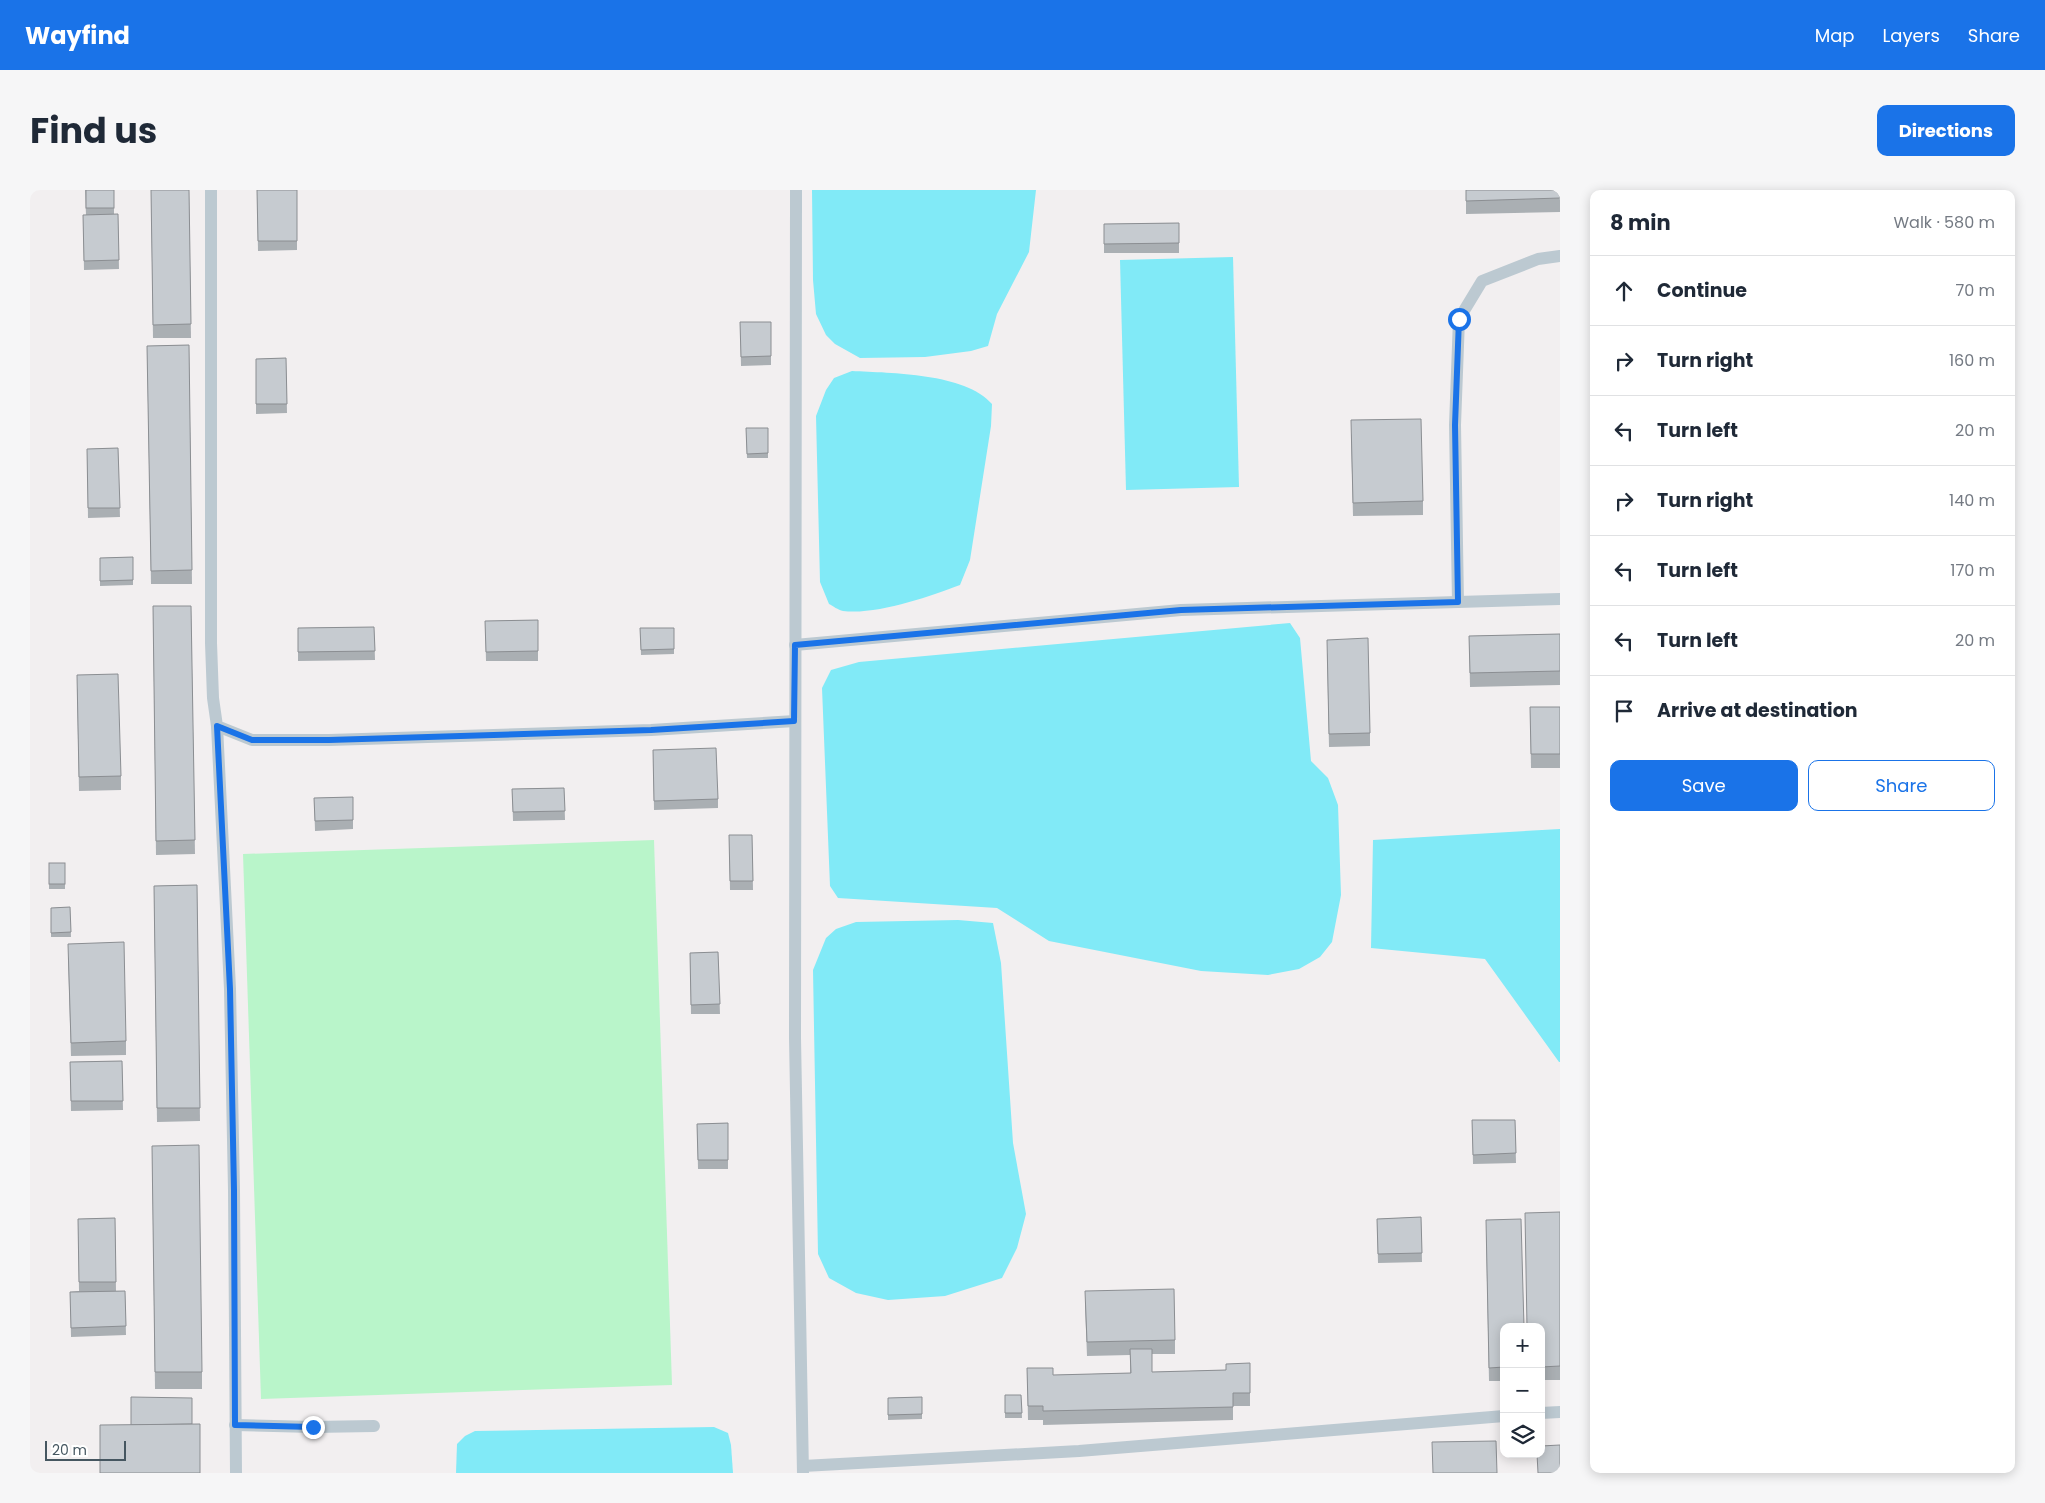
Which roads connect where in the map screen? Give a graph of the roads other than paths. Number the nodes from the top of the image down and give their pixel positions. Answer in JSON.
{"nodes":[{"id":1,"x":210,"y":190,"type":"edge"},
{"id":2,"x":796,"y":190,"type":"edge"},
{"id":3,"x":1560,"y":256,"type":"edge"},
{"id":4,"x":1560,"y":599,"type":"edge"},
{"id":5,"x":1458,"y":602,"type":"junction"},
{"id":6,"x":795,"y":645,"type":"junction"},
{"id":7,"x":794,"y":721,"type":"junction"},
{"id":8,"x":217,"y":726,"type":"junction"},
{"id":9,"x":1560,"y":1412,"type":"edge"},
{"id":10,"x":1545,"y":1413,"type":"edge"},
{"id":11,"x":1500,"y":1416,"type":"edge"},
{"id":12,"x":235,"y":1425,"type":"junction"},
{"id":13,"x":374,"y":1426,"type":"dead end"},
{"id":14,"x":803,"y":1470,"type":"edge"},
{"id":15,"x":236,"y":1473,"type":"edge"}],
"edges":[{"from":1,"to":8,"type":"lane"},
{"from":2,"to":6,"type":"lane"},
{"from":3,"to":5,"type":"lane"},
{"from":4,"to":5,"type":"lane"},
{"from":5,"to":6,"type":"lane"},
{"from":6,"to":7,"type":"lane"},
{"from":7,"to":8,"type":"lane"},
{"from":7,"to":14,"type":"lane"},
{"from":8,"to":12,"type":"lane"},
{"from":9,"to":10,"type":"lane"},
{"from":11,"to":14,"type":"lane"},
{"from":12,"to":13,"type":"lane"},
{"from":12,"to":15,"type":"lane"}]}
